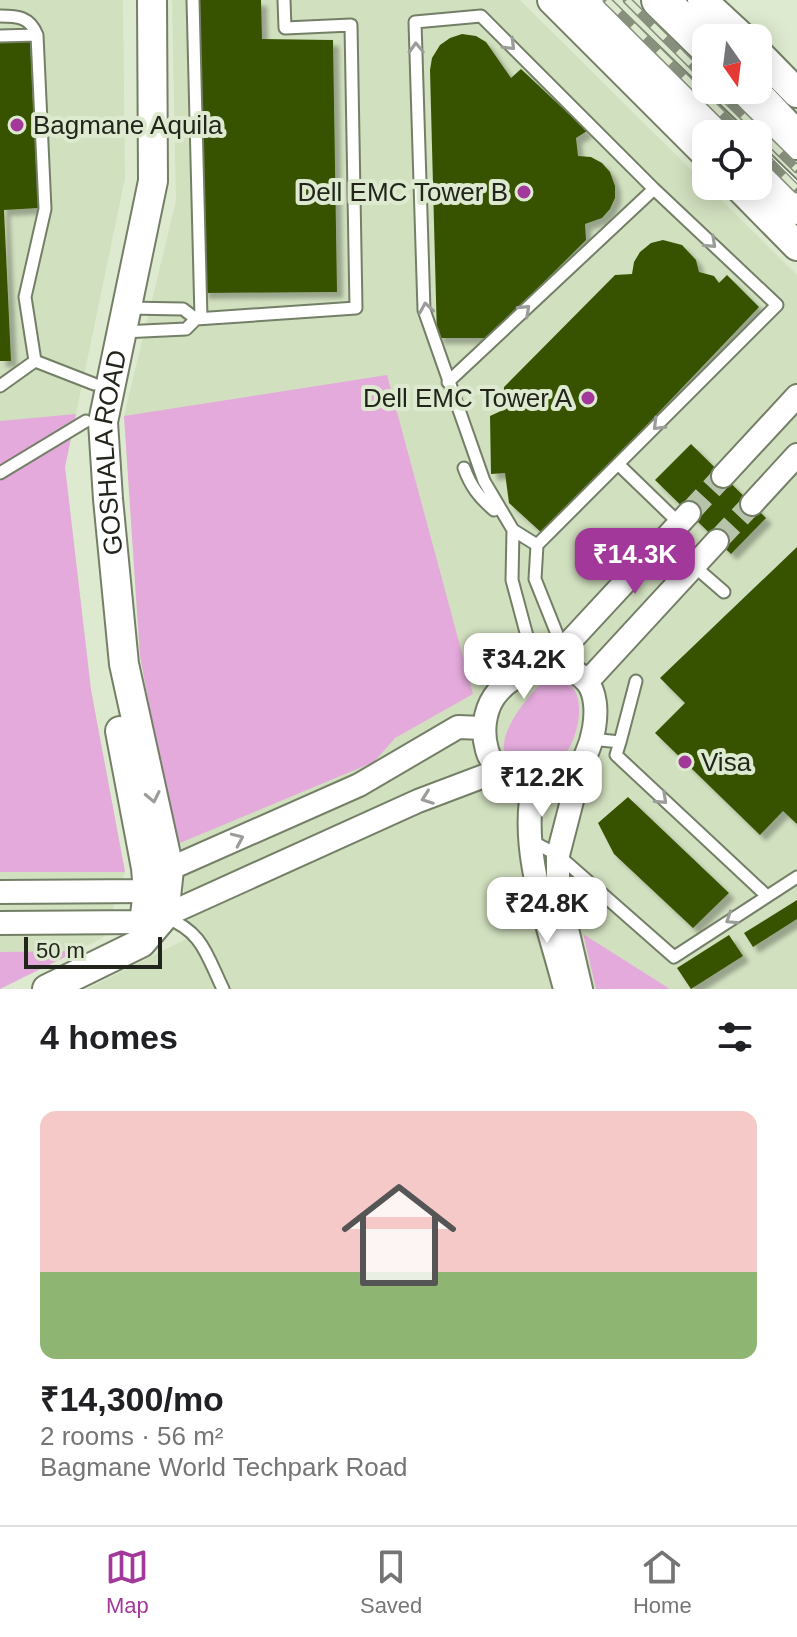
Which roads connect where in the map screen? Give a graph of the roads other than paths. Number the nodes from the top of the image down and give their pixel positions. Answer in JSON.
{"nodes":[{"id":1,"x":136,"y":0,"type":"edge"},
{"id":2,"x":152,"y":0,"type":"edge"},
{"id":3,"x":193,"y":0,"type":"edge"},
{"id":4,"x":284,"y":0,"type":"edge"},
{"id":5,"x":552,"y":0,"type":"edge"},
{"id":6,"x":584,"y":0,"type":"edge"},
{"id":7,"x":660,"y":0,"type":"edge"},
{"id":8,"x":702,"y":0,"type":"edge"},
{"id":9,"x":0,"y":16,"type":"edge"},
{"id":10,"x":728,"y":24,"type":"edge"},
{"id":11,"x":692,"y":31,"type":"edge"},
{"id":12,"x":37,"y":35,"type":"junction"},
{"id":13,"x":0,"y":36,"type":"edge"},
{"id":14,"x":772,"y":67,"type":"edge"},
{"id":15,"x":797,"y":93,"type":"edge"},
{"id":16,"x":762,"y":104,"type":"edge"},
{"id":17,"x":708,"y":120,"type":"edge"},
{"id":18,"x":692,"y":140,"type":"edge"},
{"id":19,"x":797,"y":141,"type":"edge"},
{"id":20,"x":772,"y":182,"type":"edge"},
{"id":21,"x":654,"y":189,"type":"junction"},
{"id":22,"x":752,"y":200,"type":"edge"},
{"id":23,"x":797,"y":206,"type":"edge"},
{"id":24,"x":797,"y":246,"type":"edge"},
{"id":25,"x":199,"y":318,"type":"junction"},
{"id":26,"x":124,"y":320,"type":"junction"},
{"id":27,"x":35,"y":361,"type":"junction"},
{"id":28,"x":448,"y":382,"type":"junction"},
{"id":29,"x":0,"y":386,"type":"edge"},
{"id":30,"x":102,"y":386,"type":"junction"},
{"id":31,"x":797,"y":396,"type":"edge"},
{"id":32,"x":94,"y":422,"type":"junction"},
{"id":33,"x":797,"y":455,"type":"edge"},
{"id":34,"x":618,"y":464,"type":"junction"},
{"id":35,"x":464,"y":468,"type":"dead end"},
{"id":36,"x":0,"y":473,"type":"edge"},
{"id":37,"x":723,"y":476,"type":"tunnel mouth"},
{"id":38,"x":752,"y":504,"type":"tunnel mouth"},
{"id":39,"x":498,"y":506,"type":"junction"},
{"id":40,"x":684,"y":518,"type":"joint"},
{"id":41,"x":513,"y":530,"type":"junction"},
{"id":42,"x":717,"y":541,"type":"tunnel mouth"},
{"id":43,"x":537,"y":545,"type":"junction"},
{"id":44,"x":694,"y":566,"type":"junction"},
{"id":45,"x":724,"y":592,"type":"dead end"},
{"id":46,"x":549,"y":658,"type":"junction"},
{"id":47,"x":636,"y":681,"type":"dead end"},
{"id":48,"x":587,"y":682,"type":"junction"},
{"id":49,"x":483,"y":728,"type":"junction"},
{"id":50,"x":620,"y":742,"type":"junction"},
{"id":51,"x":588,"y":748,"type":"junction"},
{"id":52,"x":500,"y":770,"type":"junction"},
{"id":53,"x":534,"y":784,"type":"junction"},
{"id":54,"x":530,"y":840,"type":"junction"},
{"id":55,"x":558,"y":855,"type":"junction"},
{"id":56,"x":169,"y":869,"type":"junction"},
{"id":57,"x":797,"y":877,"type":"edge"},
{"id":58,"x":148,"y":891,"type":"junction"},
{"id":59,"x":0,"y":892,"type":"edge"},
{"id":60,"x":767,"y":896,"type":"junction"},
{"id":61,"x":0,"y":923,"type":"edge"},
{"id":62,"x":150,"y":927,"type":"junction"},
{"id":63,"x":47,"y":989,"type":"edge"},
{"id":64,"x":223,"y":989,"type":"edge"},
{"id":65,"x":565,"y":989,"type":"edge"},
{"id":66,"x":581,"y":989,"type":"edge"}],
"edges":[{"from":1,"to":30,"type":"street","name":"GOSHALA ROAD"},
{"from":2,"to":26,"type":"street","name":"GOSHALA ROAD"},
{"from":3,"to":25,"type":"lane"},
{"from":4,"to":25,"type":"lane"},
{"from":5,"to":18,"type":"street"},
{"from":6,"to":17,"type":"highway"},
{"from":7,"to":11,"type":"highway"},
{"from":8,"to":10,"type":"street"},
{"from":9,"to":12,"type":"lane"},
{"from":12,"to":13,"type":"lane"},
{"from":12,"to":27,"type":"lane"},
{"from":14,"to":15,"type":"street"},
{"from":16,"to":19,"type":"highway"},
{"from":20,"to":23,"type":"highway"},
{"from":28,"to":21,"type":"lane","one_way":true},
{"from":28,"to":21,"type":"lane","one_way":true},
{"from":21,"to":34,"type":"lane","one_way":true},
{"from":22,"to":24,"type":"street"},
{"from":25,"to":26,"type":"lane"},
{"from":25,"to":26,"type":"lane"},
{"from":26,"to":30,"type":"street","name":"GOSHALA ROAD"},
{"from":27,"to":29,"type":"lane"},
{"from":27,"to":30,"type":"lane"},
{"from":28,"to":39,"type":"lane"},
{"from":30,"to":32,"type":"street","name":"GOSHALA ROAD"},
{"from":31,"to":37,"type":"street"},
{"from":32,"to":36,"type":"lane"},
{"from":32,"to":56,"type":"street","name":"GOSHALA ROAD","one_way":true},
{"from":32,"to":58,"type":"street","name":"GOSHALA ROAD"},
{"from":33,"to":38,"type":"street"},
{"from":34,"to":40,"type":"lane"},
{"from":34,"to":43,"type":"lane"},
{"from":35,"to":39,"type":"lane"},
{"from":39,"to":41,"type":"lane"},
{"from":40,"to":46,"type":"street"},
{"from":41,"to":43,"type":"lane"},
{"from":41,"to":46,"type":"lane"},
{"from":42,"to":44,"type":"street"},
{"from":43,"to":46,"type":"lane"},
{"from":44,"to":45,"type":"lane"},
{"from":44,"to":48,"type":"street"},
{"from":46,"to":48,"type":"street"},
{"from":46,"to":49,"type":"street"},
{"from":47,"to":50,"type":"lane"},
{"from":48,"to":51,"type":"street"},
{"from":49,"to":52,"type":"street"},
{"from":56,"to":49,"type":"street","one_way":true},
{"from":50,"to":51,"type":"lane"},
{"from":50,"to":60,"type":"lane","one_way":true},
{"from":51,"to":53,"type":"street"},
{"from":51,"to":55,"type":"street"},
{"from":52,"to":53,"type":"street"},
{"from":52,"to":62,"type":"street","one_way":true},
{"from":53,"to":54,"type":"street"},
{"from":54,"to":55,"type":"lane"},
{"from":54,"to":65,"type":"street"},
{"from":60,"to":55,"type":"lane","one_way":true},
{"from":55,"to":66,"type":"street"},
{"from":56,"to":58,"type":"street"},
{"from":56,"to":62,"type":"street","name":"GOSHALA ROAD"},
{"from":57,"to":60,"type":"lane"},
{"from":58,"to":59,"type":"street"},
{"from":58,"to":62,"type":"street","name":"GOSHALA ROAD"},
{"from":61,"to":62,"type":"street"},
{"from":62,"to":63,"type":"street"},
{"from":62,"to":64,"type":"lane"}]}
